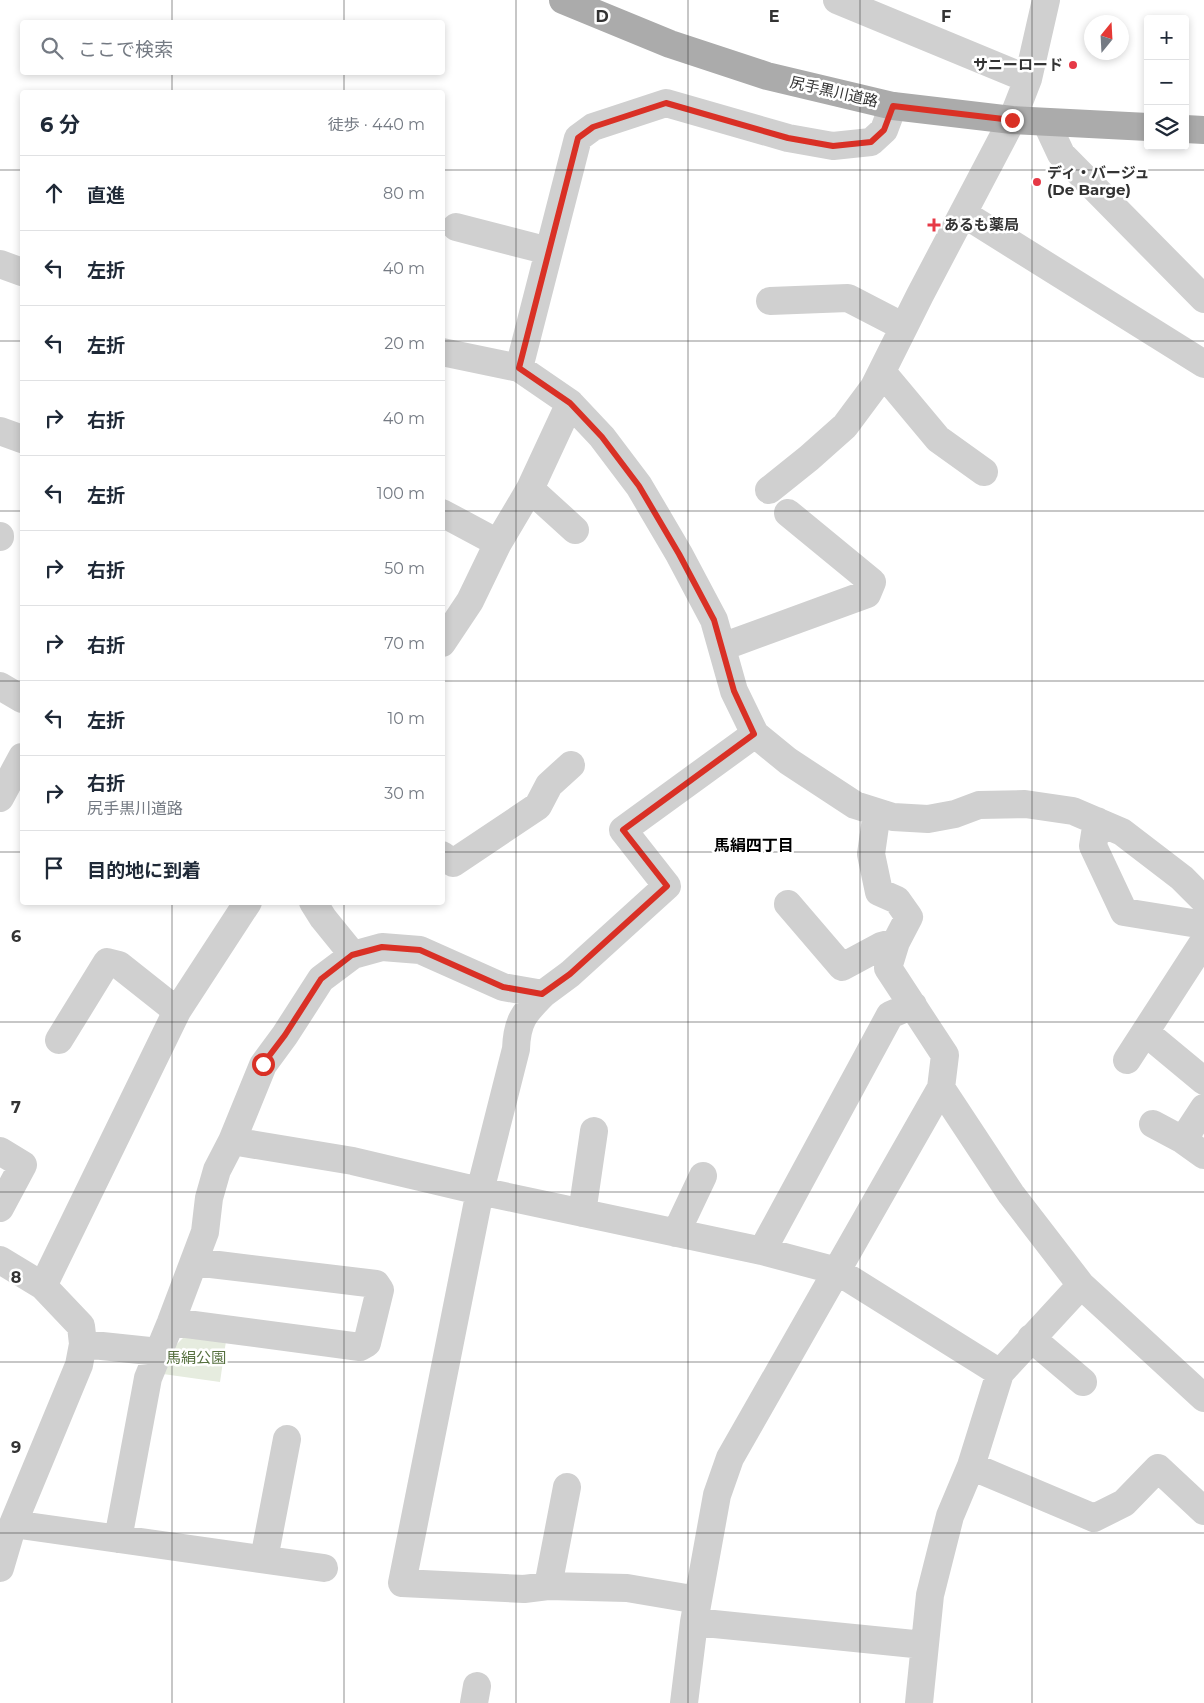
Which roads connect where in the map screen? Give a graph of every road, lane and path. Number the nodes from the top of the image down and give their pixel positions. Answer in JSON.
{"nodes":[{"id":1,"x":563,"y":0,"type":"edge"},
{"id":2,"x":837,"y":0,"type":"edge"},
{"id":3,"x":1046,"y":0,"type":"edge"},
{"id":4,"x":1028,"y":79,"type":"junction"},
{"id":5,"x":893,"y":106,"type":"junction"},
{"id":6,"x":1012,"y":120,"type":"junction"},
{"id":7,"x":1046,"y":122,"type":"junction"},
{"id":8,"x":1144,"y":127,"type":"edge"},
{"id":9,"x":1189,"y":129,"type":"edge"},
{"id":10,"x":1204,"y":130,"type":"edge"},
{"id":11,"x":964,"y":214,"type":"junction"},
{"id":12,"x":456,"y":227,"type":"dead end"},
{"id":13,"x":549,"y":251,"type":"junction"},
{"id":14,"x":0,"y":264,"type":"edge"},
{"id":15,"x":20,"y":271,"type":"edge"},
{"id":16,"x":1204,"y":299,"type":"edge"},
{"id":17,"x":770,"y":301,"type":"dead end"},
{"id":18,"x":904,"y":327,"type":"junction"},
{"id":19,"x":445,"y":353,"type":"edge"},
{"id":20,"x":1204,"y":364,"type":"edge"},
{"id":21,"x":519,"y":368,"type":"junction"},
{"id":22,"x":882,"y":372,"type":"junction"},
{"id":23,"x":570,"y":403,"type":"junction"},
{"id":24,"x":0,"y":431,"type":"edge"},
{"id":25,"x":20,"y":438,"type":"edge"},
{"id":26,"x":984,"y":472,"type":"dead end"},
{"id":27,"x":530,"y":488,"type":"junction"},
{"id":28,"x":769,"y":490,"type":"dead end"},
{"id":29,"x":788,"y":513,"type":"dead end"},
{"id":30,"x":445,"y":515,"type":"edge"},
{"id":31,"x":575,"y":530,"type":"dead end"},
{"id":32,"x":498,"y":543,"type":"junction"},
{"id":33,"x":445,"y":638,"type":"edge"},
{"id":34,"x":722,"y":648,"type":"junction"},
{"id":35,"x":0,"y":686,"type":"edge"},
{"id":36,"x":20,"y":698,"type":"edge"},
{"id":37,"x":754,"y":734,"type":"junction"},
{"id":38,"x":20,"y":761,"type":"edge"},
{"id":39,"x":571,"y":765,"type":"dead end"},
{"id":40,"x":0,"y":798,"type":"edge"},
{"id":41,"x":877,"y":812,"type":"junction"},
{"id":42,"x":1096,"y":821,"type":"junction"},
{"id":43,"x":445,"y":857,"type":"edge"},
{"id":44,"x":1204,"y":900,"type":"edge"},
{"id":45,"x":788,"y":904,"type":"dead end"},
{"id":46,"x":246,"y":905,"type":"edge"},
{"id":47,"x":314,"y":905,"type":"edge"},
{"id":48,"x":1204,"y":925,"type":"edge"},
{"id":49,"x":896,"y":942,"type":"junction"},
{"id":50,"x":1204,"y":942,"type":"edge"},
{"id":51,"x":352,"y":955,"type":"junction"},
{"id":52,"x":542,"y":994,"type":"junction"},
{"id":53,"x":912,"y":1005,"type":"junction"},
{"id":54,"x":177,"y":1011,"type":"junction"},
{"id":55,"x":1145,"y":1032,"type":"junction"},
{"id":56,"x":59,"y":1040,"type":"dead end"},
{"id":57,"x":1127,"y":1060,"type":"dead end"},
{"id":58,"x":1204,"y":1081,"type":"edge"},
{"id":59,"x":941,"y":1088,"type":"junction"},
{"id":60,"x":1204,"y":1108,"type":"edge"},
{"id":61,"x":1153,"y":1124,"type":"dead end"},
{"id":62,"x":594,"y":1131,"type":"dead end"},
{"id":63,"x":232,"y":1141,"type":"junction"},
{"id":64,"x":1194,"y":1148,"type":"edge"},
{"id":65,"x":0,"y":1151,"type":"edge"},
{"id":66,"x":703,"y":1176,"type":"dead end"},
{"id":67,"x":480,"y":1191,"type":"junction"},
{"id":68,"x":0,"y":1208,"type":"edge"},
{"id":69,"x":582,"y":1213,"type":"junction"},
{"id":70,"x":676,"y":1233,"type":"junction"},
{"id":71,"x":762,"y":1251,"type":"junction"},
{"id":72,"x":0,"y":1260,"type":"edge"},
{"id":73,"x":194,"y":1262,"type":"junction"},
{"id":74,"x":837,"y":1271,"type":"junction"},
{"id":75,"x":1081,"y":1285,"type":"junction"},
{"id":76,"x":43,"y":1286,"type":"junction"},
{"id":77,"x":171,"y":1322,"type":"junction"},
{"id":78,"x":1031,"y":1338,"type":"junction"},
{"id":79,"x":83,"y":1344,"type":"junction"},
{"id":80,"x":159,"y":1352,"type":"junction"},
{"id":81,"x":1000,"y":1373,"type":"junction"},
{"id":82,"x":1083,"y":1382,"type":"dead end"},
{"id":83,"x":1204,"y":1398,"type":"edge"},
{"id":84,"x":287,"y":1439,"type":"dead end"},
{"id":85,"x":971,"y":1466,"type":"junction"},
{"id":86,"x":567,"y":1487,"type":"dead end"},
{"id":87,"x":1204,"y":1511,"type":"edge"},
{"id":88,"x":13,"y":1524,"type":"junction"},
{"id":89,"x":118,"y":1539,"type":"junction"},
{"id":90,"x":264,"y":1559,"type":"junction"},
{"id":91,"x":0,"y":1568,"type":"edge"},
{"id":92,"x":324,"y":1568,"type":"dead end"},
{"id":93,"x":548,"y":1586,"type":"junction"},
{"id":94,"x":696,"y":1611,"type":"junction"},
{"id":95,"x":924,"y":1645,"type":"junction"},
{"id":96,"x":684,"y":1703,"type":"edge"},
{"id":97,"x":919,"y":1703,"type":"edge"}],
"edges":[{"from":1,"to":5,"type":"main road","name":"尻手黒川道路"},
{"from":2,"to":4,"type":"street"},
{"from":3,"to":4,"type":"street"},
{"from":4,"to":6,"type":"street"},
{"from":5,"to":6,"type":"main road","name":"尻手黒川道路"},
{"from":5,"to":13,"type":"street"},
{"from":6,"to":7,"type":"main road","name":"尻手黒川道路"},
{"from":6,"to":11,"type":"street"},
{"from":7,"to":8,"type":"main road","name":"尻手黒川道路"},
{"from":7,"to":16,"type":"street"},
{"from":9,"to":10,"type":"main road"},
{"from":11,"to":18,"type":"street"},
{"from":11,"to":20,"type":"street"},
{"from":12,"to":13,"type":"street"},
{"from":13,"to":21,"type":"street"},
{"from":14,"to":15,"type":"street"},
{"from":17,"to":18,"type":"street"},
{"from":18,"to":22,"type":"street"},
{"from":19,"to":21,"type":"street"},
{"from":21,"to":23,"type":"street"},
{"from":22,"to":26,"type":"street"},
{"from":22,"to":28,"type":"street"},
{"from":23,"to":27,"type":"street"},
{"from":23,"to":34,"type":"street"},
{"from":24,"to":25,"type":"street"},
{"from":27,"to":31,"type":"street"},
{"from":27,"to":32,"type":"street"},
{"from":29,"to":34,"type":"street"},
{"from":30,"to":32,"type":"street"},
{"from":32,"to":33,"type":"street"},
{"from":34,"to":37,"type":"street"},
{"from":35,"to":36,"type":"street"},
{"from":37,"to":41,"type":"street"},
{"from":37,"to":52,"type":"street"},
{"from":38,"to":40,"type":"street"},
{"from":39,"to":43,"type":"street"},
{"from":41,"to":42,"type":"street"},
{"from":41,"to":49,"type":"street"},
{"from":42,"to":44,"type":"street"},
{"from":42,"to":48,"type":"street"},
{"from":45,"to":49,"type":"street"},
{"from":46,"to":54,"type":"street"},
{"from":47,"to":51,"type":"street"},
{"from":49,"to":53,"type":"street"},
{"from":50,"to":55,"type":"street"},
{"from":51,"to":52,"type":"street"},
{"from":51,"to":63,"type":"street"},
{"from":52,"to":67,"type":"street"},
{"from":53,"to":59,"type":"street"},
{"from":53,"to":71,"type":"street"},
{"from":54,"to":56,"type":"street"},
{"from":54,"to":76,"type":"street"},
{"from":55,"to":57,"type":"street"},
{"from":55,"to":58,"type":"street"},
{"from":59,"to":74,"type":"street"},
{"from":59,"to":75,"type":"street"},
{"from":60,"to":64,"type":"street"},
{"from":61,"to":64,"type":"street"},
{"from":62,"to":69,"type":"street"},
{"from":63,"to":67,"type":"street"},
{"from":63,"to":73,"type":"street"},
{"from":65,"to":68,"type":"street"},
{"from":66,"to":70,"type":"street"},
{"from":67,"to":69,"type":"street"},
{"from":67,"to":93,"type":"street"},
{"from":69,"to":70,"type":"street"},
{"from":70,"to":71,"type":"street"},
{"from":71,"to":74,"type":"street"},
{"from":72,"to":76,"type":"street"},
{"from":73,"to":77,"type":"street"},
{"from":73,"to":77,"type":"street"},
{"from":74,"to":81,"type":"street"},
{"from":74,"to":94,"type":"street"},
{"from":75,"to":78,"type":"street"},
{"from":75,"to":83,"type":"street"},
{"from":76,"to":79,"type":"street"},
{"from":77,"to":80,"type":"street"},
{"from":78,"to":81,"type":"street"},
{"from":78,"to":82,"type":"street"},
{"from":79,"to":80,"type":"street"},
{"from":79,"to":88,"type":"street"},
{"from":80,"to":89,"type":"street"},
{"from":81,"to":85,"type":"street"},
{"from":84,"to":90,"type":"street"},
{"from":85,"to":87,"type":"street"},
{"from":85,"to":95,"type":"street"},
{"from":86,"to":93,"type":"street"},
{"from":88,"to":89,"type":"street"},
{"from":88,"to":91,"type":"street"},
{"from":89,"to":90,"type":"street"},
{"from":90,"to":92,"type":"street"},
{"from":93,"to":94,"type":"street"},
{"from":94,"to":95,"type":"street"},
{"from":94,"to":96,"type":"street"},
{"from":95,"to":97,"type":"street"}]}
